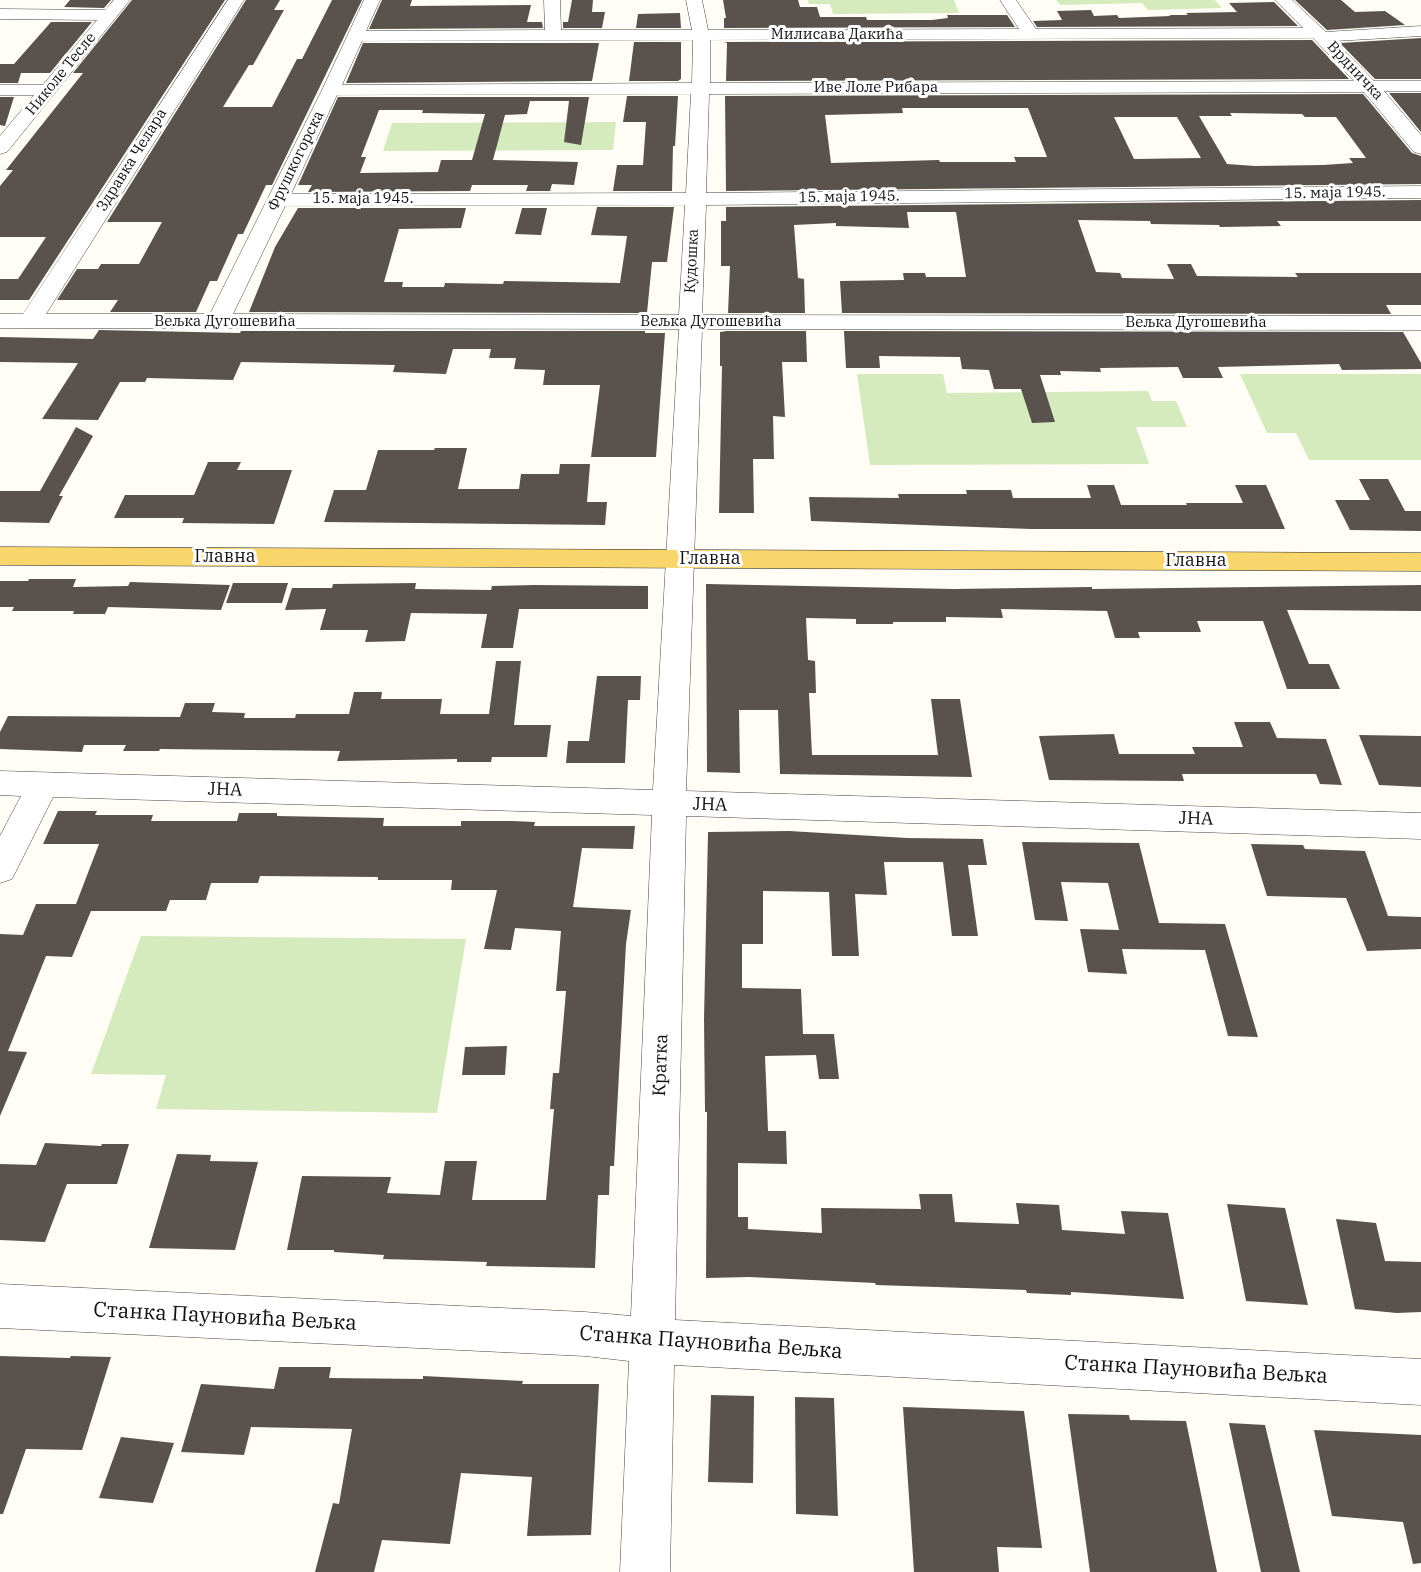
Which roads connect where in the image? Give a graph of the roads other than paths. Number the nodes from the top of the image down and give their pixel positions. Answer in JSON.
{"nodes":[{"id":1,"x":122,"y":0,"type":"edge"},
{"id":2,"x":236,"y":0,"type":"edge"},
{"id":3,"x":372,"y":0,"type":"edge"},
{"id":4,"x":552,"y":0,"type":"edge"},
{"id":5,"x":694,"y":0,"type":"edge"},
{"id":6,"x":1008,"y":0,"type":"edge"},
{"id":7,"x":1283,"y":0,"type":"edge"},
{"id":8,"x":0,"y":15,"type":"edge"},
{"id":9,"x":109,"y":15,"type":"junction"},
{"id":10,"x":1421,"y":32,"type":"edge"},
{"id":11,"x":1031,"y":34,"type":"junction"},
{"id":12,"x":553,"y":35,"type":"junction"},
{"id":13,"x":701,"y":35,"type":"junction"},
{"id":14,"x":1321,"y":35,"type":"junction"},
{"id":15,"x":356,"y":36,"type":"junction"},
{"id":16,"x":1371,"y":86,"type":"junction"},
{"id":17,"x":1421,"y":86,"type":"edge"},
{"id":18,"x":700,"y":89,"type":"junction"},
{"id":19,"x":0,"y":90,"type":"edge"},
{"id":20,"x":48,"y":90,"type":"junction"},
{"id":21,"x":331,"y":90,"type":"junction"},
{"id":22,"x":0,"y":148,"type":"edge"},
{"id":23,"x":1421,"y":148,"type":"edge"},
{"id":24,"x":1421,"y":192,"type":"edge"},
{"id":25,"x":696,"y":199,"type":"junction"},
{"id":26,"x":277,"y":200,"type":"junction"},
{"id":27,"x":0,"y":321,"type":"edge"},
{"id":28,"x":30,"y":321,"type":"junction"},
{"id":29,"x":218,"y":322,"type":"junction"},
{"id":30,"x":689,"y":322,"type":"junction"},
{"id":31,"x":1421,"y":323,"type":"edge"},
{"id":32,"x":0,"y":556,"type":"edge"},
{"id":33,"x":681,"y":559,"type":"junction"},
{"id":34,"x":1421,"y":562,"type":"edge"},
{"id":35,"x":0,"y":783,"type":"edge"},
{"id":36,"x":43,"y":784,"type":"junction"},
{"id":37,"x":669,"y":804,"type":"junction"},
{"id":38,"x":1421,"y":826,"type":"edge"},
{"id":39,"x":0,"y":870,"type":"edge"},
{"id":40,"x":0,"y":1306,"type":"edge"},
{"id":41,"x":652,"y":1341,"type":"junction"},
{"id":42,"x":1421,"y":1382,"type":"edge"},
{"id":43,"x":645,"y":1572,"type":"edge"}],
"edges":[{"from":1,"to":9,"type":"street","name":"Николе Тесле"},
{"from":2,"to":28,"type":"street","name":"Здравка Челара"},
{"from":3,"to":15,"type":"street","name":"Фрушкогорска"},
{"from":4,"to":12,"type":"street"},
{"from":5,"to":13,"type":"street","name":"Кудошка"},
{"from":6,"to":11,"type":"street"},
{"from":7,"to":14,"type":"street","name":"Врдничка"},
{"from":8,"to":9,"type":"street"},
{"from":9,"to":20,"type":"street","name":"Николе Тесле"},
{"from":10,"to":14,"type":"street","name":"Милисава Дакића"},
{"from":11,"to":13,"type":"street","name":"Милисава Дакића"},
{"from":11,"to":14,"type":"street","name":"Милисава Дакића"},
{"from":12,"to":13,"type":"street","name":"Милисава Дакића"},
{"from":12,"to":15,"type":"street","name":"Милисава Дакића"},
{"from":13,"to":18,"type":"street","name":"Кудошка"},
{"from":14,"to":16,"type":"street","name":"Врдничка"},
{"from":15,"to":21,"type":"street","name":"Фрушкогорска"},
{"from":16,"to":17,"type":"street","name":"Иве Лоле Рибара"},
{"from":16,"to":18,"type":"street","name":"Иве Лоле Рибара"},
{"from":16,"to":23,"type":"street","name":"Врдничка"},
{"from":18,"to":21,"type":"street","name":"Иве Лоле Рибара"},
{"from":18,"to":25,"type":"street","name":"Кудошка"},
{"from":19,"to":20,"type":"street"},
{"from":20,"to":22,"type":"street","name":"Николе Тесле"},
{"from":21,"to":26,"type":"street","name":"Фрушкогорска"},
{"from":24,"to":25,"type":"street","name":"15. маја 1945."},
{"from":25,"to":26,"type":"street","name":"15. маја 1945."},
{"from":25,"to":30,"type":"street","name":"Кудошка"},
{"from":26,"to":29,"type":"street","name":"Фрушкогорска"},
{"from":27,"to":28,"type":"street","name":"Вељка Дугошевића"},
{"from":28,"to":29,"type":"street","name":"Вељка Дугошевића"},
{"from":29,"to":30,"type":"street","name":"Вељка Дугошевића"},
{"from":30,"to":31,"type":"street","name":"Вељка Дугошевића"},
{"from":30,"to":33,"type":"street","name":"Кудошка"},
{"from":32,"to":33,"type":"main road","name":"Главна"},
{"from":33,"to":34,"type":"main road","name":"Главна"},
{"from":33,"to":37,"type":"street","name":"Кратка"},
{"from":35,"to":36,"type":"street","name":"ЈНА"},
{"from":36,"to":37,"type":"street","name":"ЈНА"},
{"from":36,"to":39,"type":"street"},
{"from":37,"to":38,"type":"street","name":"ЈНА"},
{"from":37,"to":41,"type":"street","name":"Кратка"},
{"from":40,"to":41,"type":"street","name":"Станка Пауновића Вељка"},
{"from":41,"to":42,"type":"street","name":"Станка Пауновића Вељка"},
{"from":41,"to":43,"type":"street","name":"Кратка"}]}
